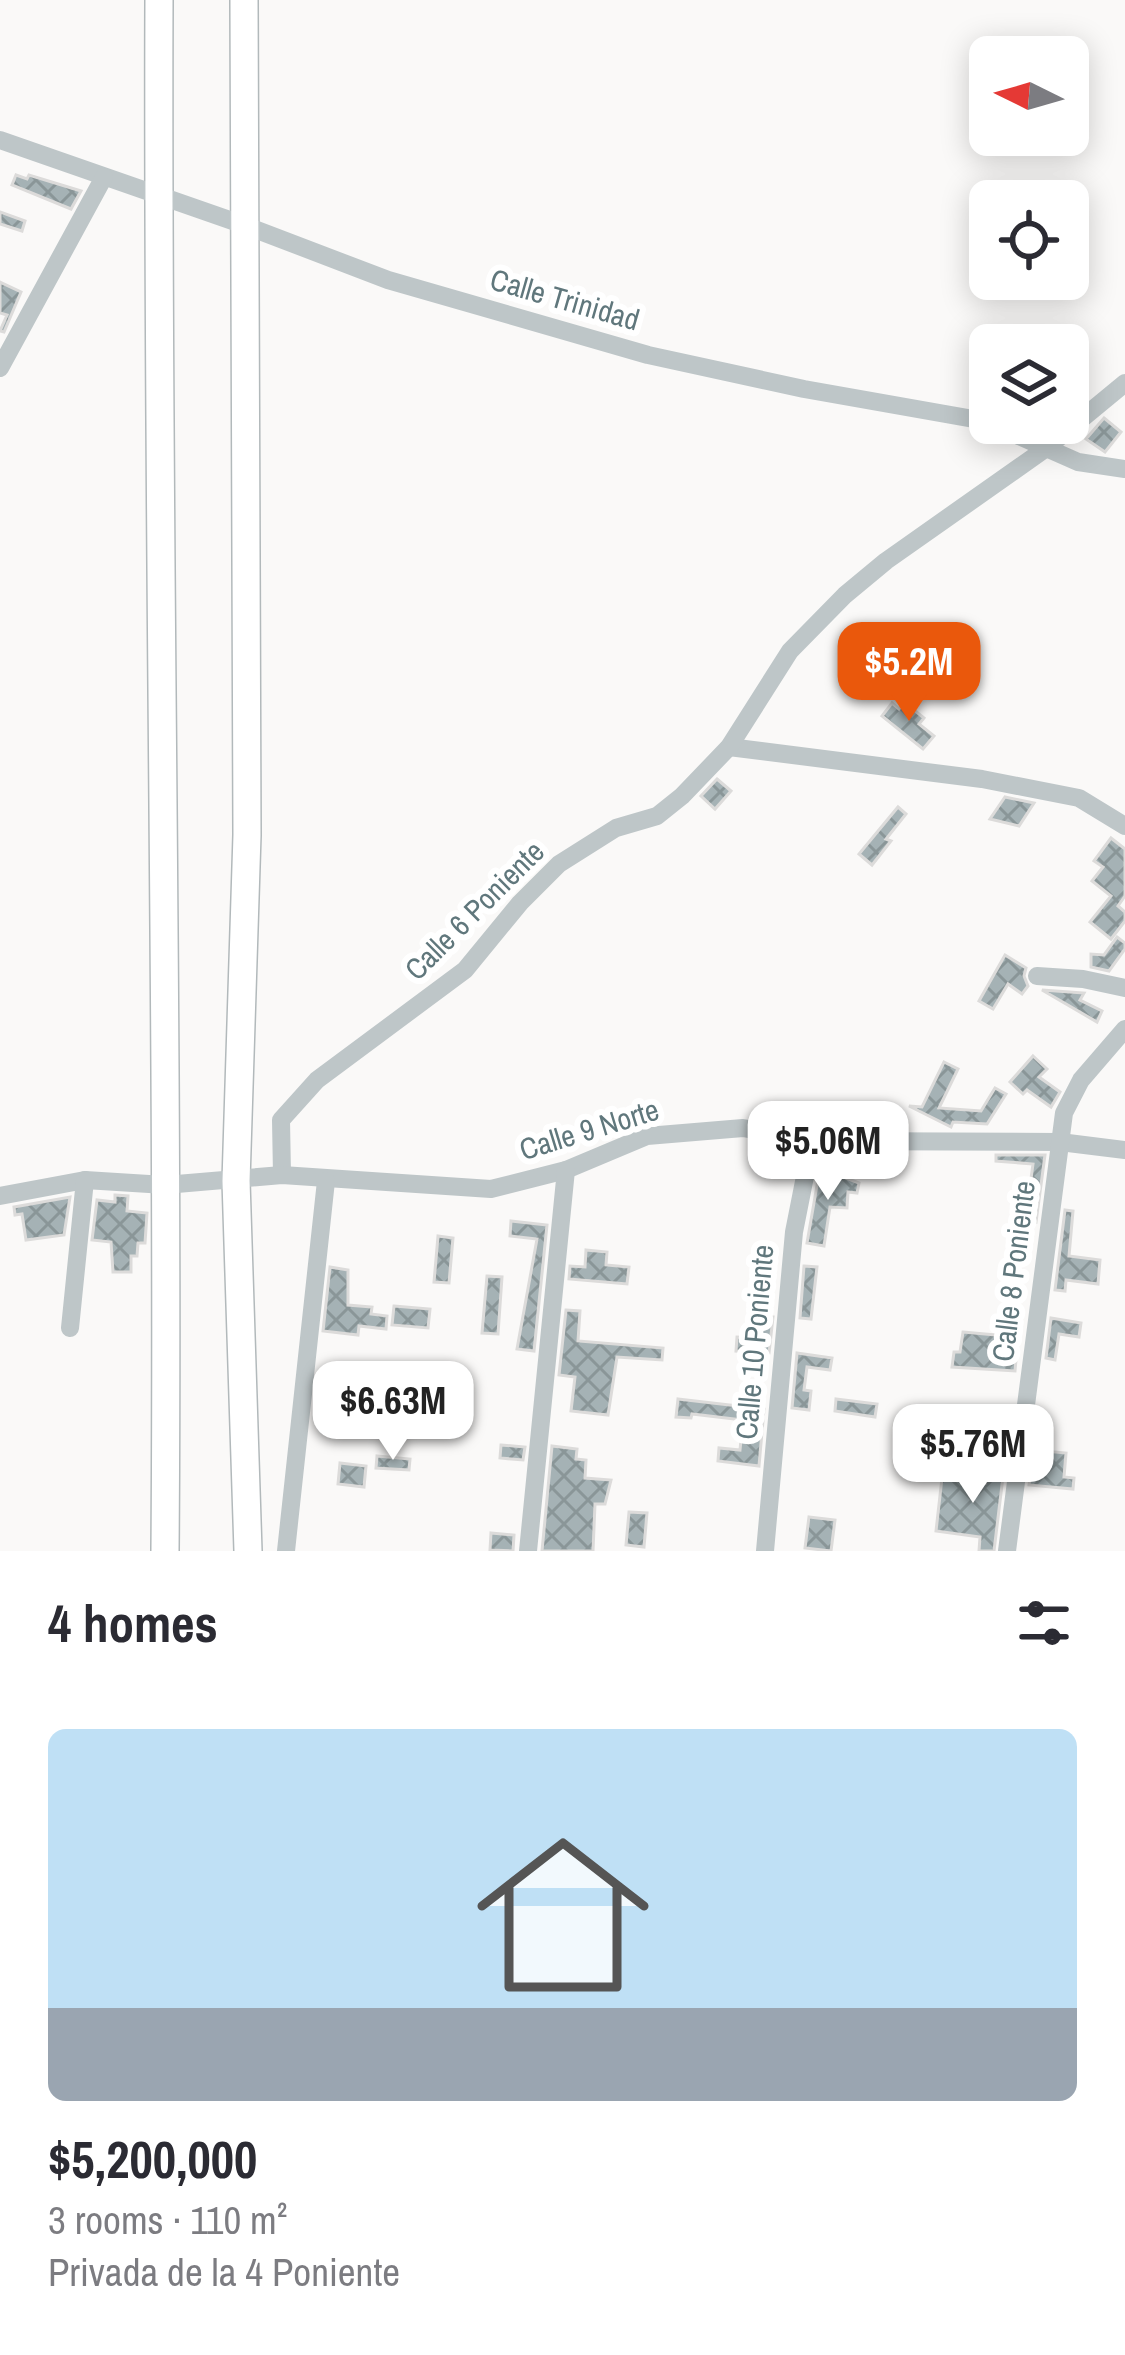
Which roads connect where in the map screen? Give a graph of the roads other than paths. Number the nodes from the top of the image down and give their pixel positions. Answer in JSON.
{"nodes":[{"id":1,"x":159,"y":0,"type":"edge"},
{"id":2,"x":244,"y":0,"type":"edge"},
{"id":3,"x":0,"y":140,"type":"edge"},
{"id":4,"x":104,"y":177,"type":"junction"},
{"id":5,"x":157,"y":194,"type":"junction"},
{"id":6,"x":244,"y":225,"type":"junction"},
{"id":7,"x":0,"y":368,"type":"edge"},
{"id":8,"x":1125,"y":383,"type":"edge"},
{"id":9,"x":1046,"y":449,"type":"junction"},
{"id":10,"x":1125,"y":469,"type":"edge"},
{"id":11,"x":729,"y":747,"type":"junction"},
{"id":12,"x":1125,"y":826,"type":"edge"},
{"id":13,"x":1037,"y":976,"type":"dead end"},
{"id":14,"x":1125,"y":988,"type":"edge"},
{"id":15,"x":1125,"y":1029,"type":"edge"},
{"id":16,"x":812,"y":1141,"type":"junction"},
{"id":17,"x":1060,"y":1142,"type":"junction"},
{"id":18,"x":1125,"y":1150,"type":"edge"},
{"id":19,"x":566,"y":1170,"type":"junction"},
{"id":20,"x":282,"y":1175,"type":"junction"},
{"id":21,"x":85,"y":1180,"type":"junction"},
{"id":22,"x":326,"y":1180,"type":"junction"},
{"id":23,"x":236,"y":1181,"type":"junction"},
{"id":24,"x":165,"y":1185,"type":"junction"},
{"id":25,"x":0,"y":1196,"type":"edge"},
{"id":26,"x":70,"y":1328,"type":"dead end"},
{"id":27,"x":165,"y":1551,"type":"edge"},
{"id":28,"x":248,"y":1551,"type":"edge"},
{"id":29,"x":286,"y":1551,"type":"edge"},
{"id":30,"x":528,"y":1551,"type":"edge"},
{"id":31,"x":765,"y":1551,"type":"edge"},
{"id":32,"x":1007,"y":1551,"type":"edge"}],
"edges":[{"from":1,"to":5,"type":"highway"},
{"from":2,"to":6,"type":"highway"},
{"from":3,"to":4,"type":"street","name":"Calle Trinidad"},
{"from":4,"to":5,"type":"street","name":"Calle Trinidad"},
{"from":4,"to":7,"type":"street"},
{"from":5,"to":6,"type":"street","name":"Calle Trinidad"},
{"from":5,"to":24,"type":"highway"},
{"from":6,"to":9,"type":"street","name":"Calle Trinidad"},
{"from":6,"to":23,"type":"highway"},
{"from":8,"to":9,"type":"street","name":"Calle 6 Poniente"},
{"from":9,"to":10,"type":"street","name":"Calle Trinidad"},
{"from":9,"to":11,"type":"street","name":"Calle 6 Poniente"},
{"from":11,"to":12,"type":"street"},
{"from":11,"to":20,"type":"street","name":"Calle 6 Poniente"},
{"from":13,"to":14,"type":"street"},
{"from":15,"to":17,"type":"street","name":"Calle 8 Poniente"},
{"from":16,"to":17,"type":"street","name":"Calle 9 Norte"},
{"from":16,"to":19,"type":"street","name":"Calle 9 Norte"},
{"from":16,"to":31,"type":"street","name":"Calle 10 Poniente"},
{"from":17,"to":18,"type":"street","name":"Calle 9 Norte"},
{"from":17,"to":32,"type":"street","name":"Calle 8 Poniente"},
{"from":19,"to":22,"type":"street","name":"Calle 9 Norte"},
{"from":19,"to":30,"type":"street"},
{"from":20,"to":22,"type":"street","name":"Calle 9 Norte"},
{"from":20,"to":23,"type":"street","name":"Calle 9 Norte"},
{"from":21,"to":24,"type":"street","name":"Calle 9 Norte"},
{"from":21,"to":25,"type":"street","name":"Calle 9 Norte"},
{"from":21,"to":26,"type":"street"},
{"from":22,"to":29,"type":"street"},
{"from":23,"to":24,"type":"street","name":"Calle 9 Norte"},
{"from":23,"to":28,"type":"highway"},
{"from":24,"to":27,"type":"highway"}]}
